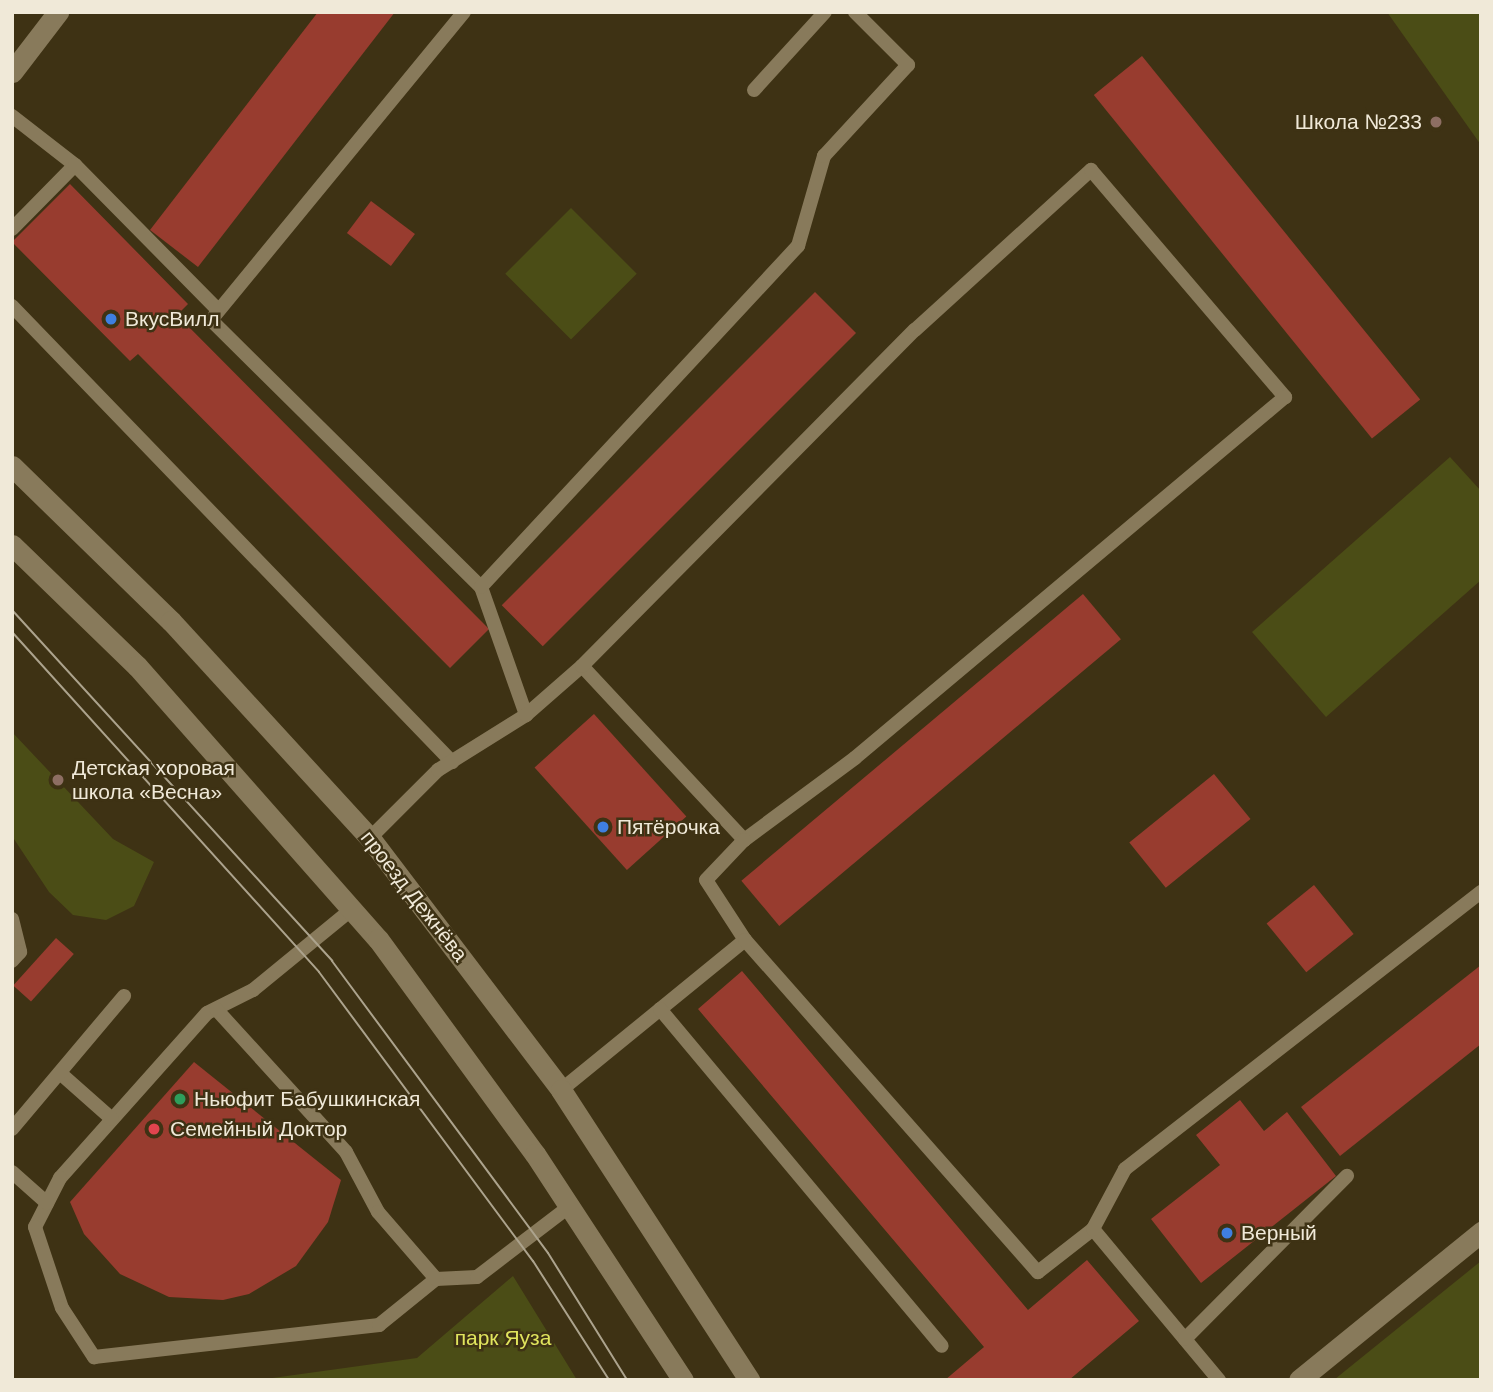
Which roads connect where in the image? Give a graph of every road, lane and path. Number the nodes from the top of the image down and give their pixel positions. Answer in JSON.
{"nodes":[{"id":1,"x":58,"y":12,"type":"edge"},
{"id":2,"x":464,"y":12,"type":"edge"},
{"id":3,"x":825,"y":12,"type":"edge"},
{"id":4,"x":855,"y":12,"type":"edge"},
{"id":5,"x":12,"y":72,"type":"edge"},
{"id":6,"x":754,"y":90,"type":"dead end"},
{"id":7,"x":12,"y":116,"type":"edge"},
{"id":8,"x":75,"y":165,"type":"junction"},
{"id":9,"x":12,"y":229,"type":"edge"},
{"id":10,"x":12,"y":306,"type":"edge"},
{"id":11,"x":218,"y":310,"type":"junction"},
{"id":12,"x":12,"y":466,"type":"edge"},
{"id":13,"x":12,"y":544,"type":"edge"},
{"id":14,"x":481,"y":587,"type":"junction"},
{"id":15,"x":582,"y":666,"type":"junction"},
{"id":16,"x":526,"y":715,"type":"junction"},
{"id":17,"x":452,"y":762,"type":"junction"},
{"id":18,"x":370,"y":838,"type":"junction"},
{"id":19,"x":744,"y":840,"type":"junction"},
{"id":20,"x":1481,"y":892,"type":"edge"},
{"id":21,"x":352,"y":909,"type":"junction"},
{"id":22,"x":12,"y":919,"type":"edge"},
{"id":23,"x":745,"y":940,"type":"junction"},
{"id":24,"x":12,"y":961,"type":"edge"},
{"id":25,"x":124,"y":996,"type":"dead end"},
{"id":26,"x":216,"y":1009,"type":"junction"},
{"id":27,"x":660,"y":1009,"type":"junction"},
{"id":28,"x":60,"y":1073,"type":"junction"},
{"id":29,"x":561,"y":1090,"type":"junction"},
{"id":30,"x":112,"y":1119,"type":"junction"},
{"id":31,"x":12,"y":1129,"type":"edge"},
{"id":32,"x":12,"y":1172,"type":"edge"},
{"id":33,"x":1347,"y":1177,"type":"dead end"},
{"id":34,"x":47,"y":1203,"type":"junction"},
{"id":35,"x":570,"y":1206,"type":"junction"},
{"id":36,"x":1093,"y":1229,"type":"junction"},
{"id":37,"x":1481,"y":1232,"type":"edge"},
{"id":38,"x":436,"y":1279,"type":"junction"},
{"id":39,"x":1185,"y":1339,"type":"junction"},
{"id":40,"x":942,"y":1346,"type":"dead end"},
{"id":41,"x":682,"y":1380,"type":"edge"},
{"id":42,"x":749,"y":1380,"type":"edge"},
{"id":43,"x":1219,"y":1380,"type":"edge"},
{"id":44,"x":1299,"y":1380,"type":"edge"}],
"edges":[{"from":1,"to":5,"type":"main road"},
{"from":2,"to":11,"type":"lane"},
{"from":3,"to":6,"type":"lane"},
{"from":4,"to":14,"type":"lane"},
{"from":7,"to":8,"type":"lane"},
{"from":8,"to":9,"type":"lane"},
{"from":8,"to":11,"type":"lane"},
{"from":10,"to":17,"type":"lane"},
{"from":11,"to":14,"type":"lane"},
{"from":12,"to":18,"type":"main road","name":"проезд Дежнёва"},
{"from":13,"to":21,"type":"main road"},
{"from":14,"to":16,"type":"lane"},
{"from":15,"to":16,"type":"lane"},
{"from":15,"to":19,"type":"lane"},
{"from":15,"to":19,"type":"lane"},
{"from":16,"to":17,"type":"lane"},
{"from":17,"to":18,"type":"lane"},
{"from":18,"to":29,"type":"main road","name":"проезд Дежнёва"},
{"from":19,"to":23,"type":"lane"},
{"from":20,"to":36,"type":"lane"},
{"from":21,"to":26,"type":"lane"},
{"from":21,"to":35,"type":"main road"},
{"from":22,"to":24,"type":"lane"},
{"from":23,"to":27,"type":"lane"},
{"from":23,"to":36,"type":"lane"},
{"from":25,"to":28,"type":"lane"},
{"from":26,"to":30,"type":"lane"},
{"from":26,"to":38,"type":"lane"},
{"from":27,"to":29,"type":"lane"},
{"from":27,"to":40,"type":"lane"},
{"from":28,"to":30,"type":"lane"},
{"from":28,"to":31,"type":"lane"},
{"from":29,"to":42,"type":"main road","name":"проезд Дежнёва"},
{"from":30,"to":34,"type":"lane"},
{"from":32,"to":34,"type":"lane"},
{"from":33,"to":39,"type":"lane"},
{"from":34,"to":38,"type":"lane"},
{"from":35,"to":38,"type":"lane"},
{"from":35,"to":41,"type":"main road"},
{"from":36,"to":39,"type":"lane"},
{"from":37,"to":44,"type":"main road"},
{"from":39,"to":43,"type":"lane"}]}
